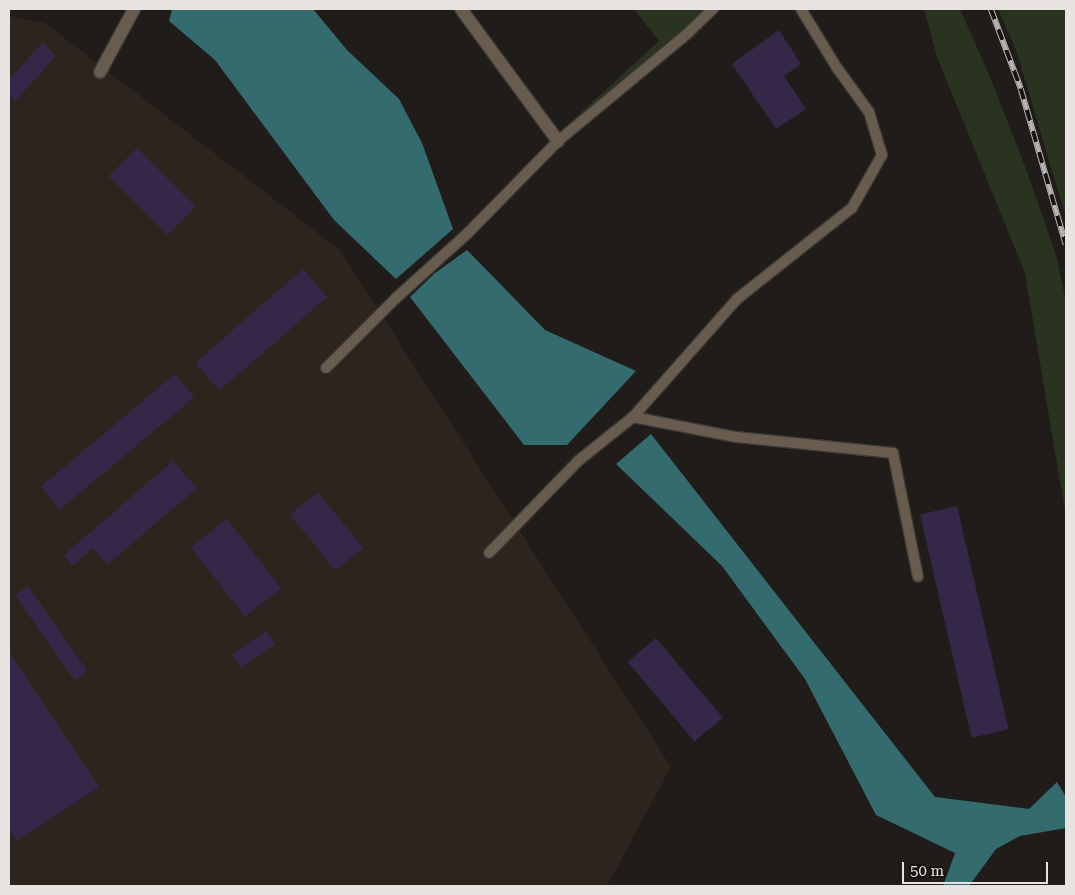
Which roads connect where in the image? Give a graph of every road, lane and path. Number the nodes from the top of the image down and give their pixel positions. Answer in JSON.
{"nodes":[{"id":1,"x":134,"y":9,"type":"edge"},
{"id":2,"x":461,"y":9,"type":"edge"},
{"id":3,"x":713,"y":9,"type":"edge"},
{"id":4,"x":801,"y":9,"type":"edge"},
{"id":5,"x":100,"y":72,"type":"dead end"},
{"id":6,"x":558,"y":141,"type":"junction"},
{"id":7,"x":326,"y":368,"type":"dead end"},
{"id":8,"x":633,"y":417,"type":"junction"},
{"id":9,"x":489,"y":552,"type":"dead end"},
{"id":10,"x":918,"y":577,"type":"dead end"}],
"edges":[{"from":1,"to":5,"type":"street"},
{"from":2,"to":6,"type":"street"},
{"from":3,"to":6,"type":"lane"},
{"from":4,"to":8,"type":"lane"},
{"from":6,"to":7,"type":"lane"},
{"from":8,"to":9,"type":"lane"},
{"from":8,"to":10,"type":"lane"}]}
